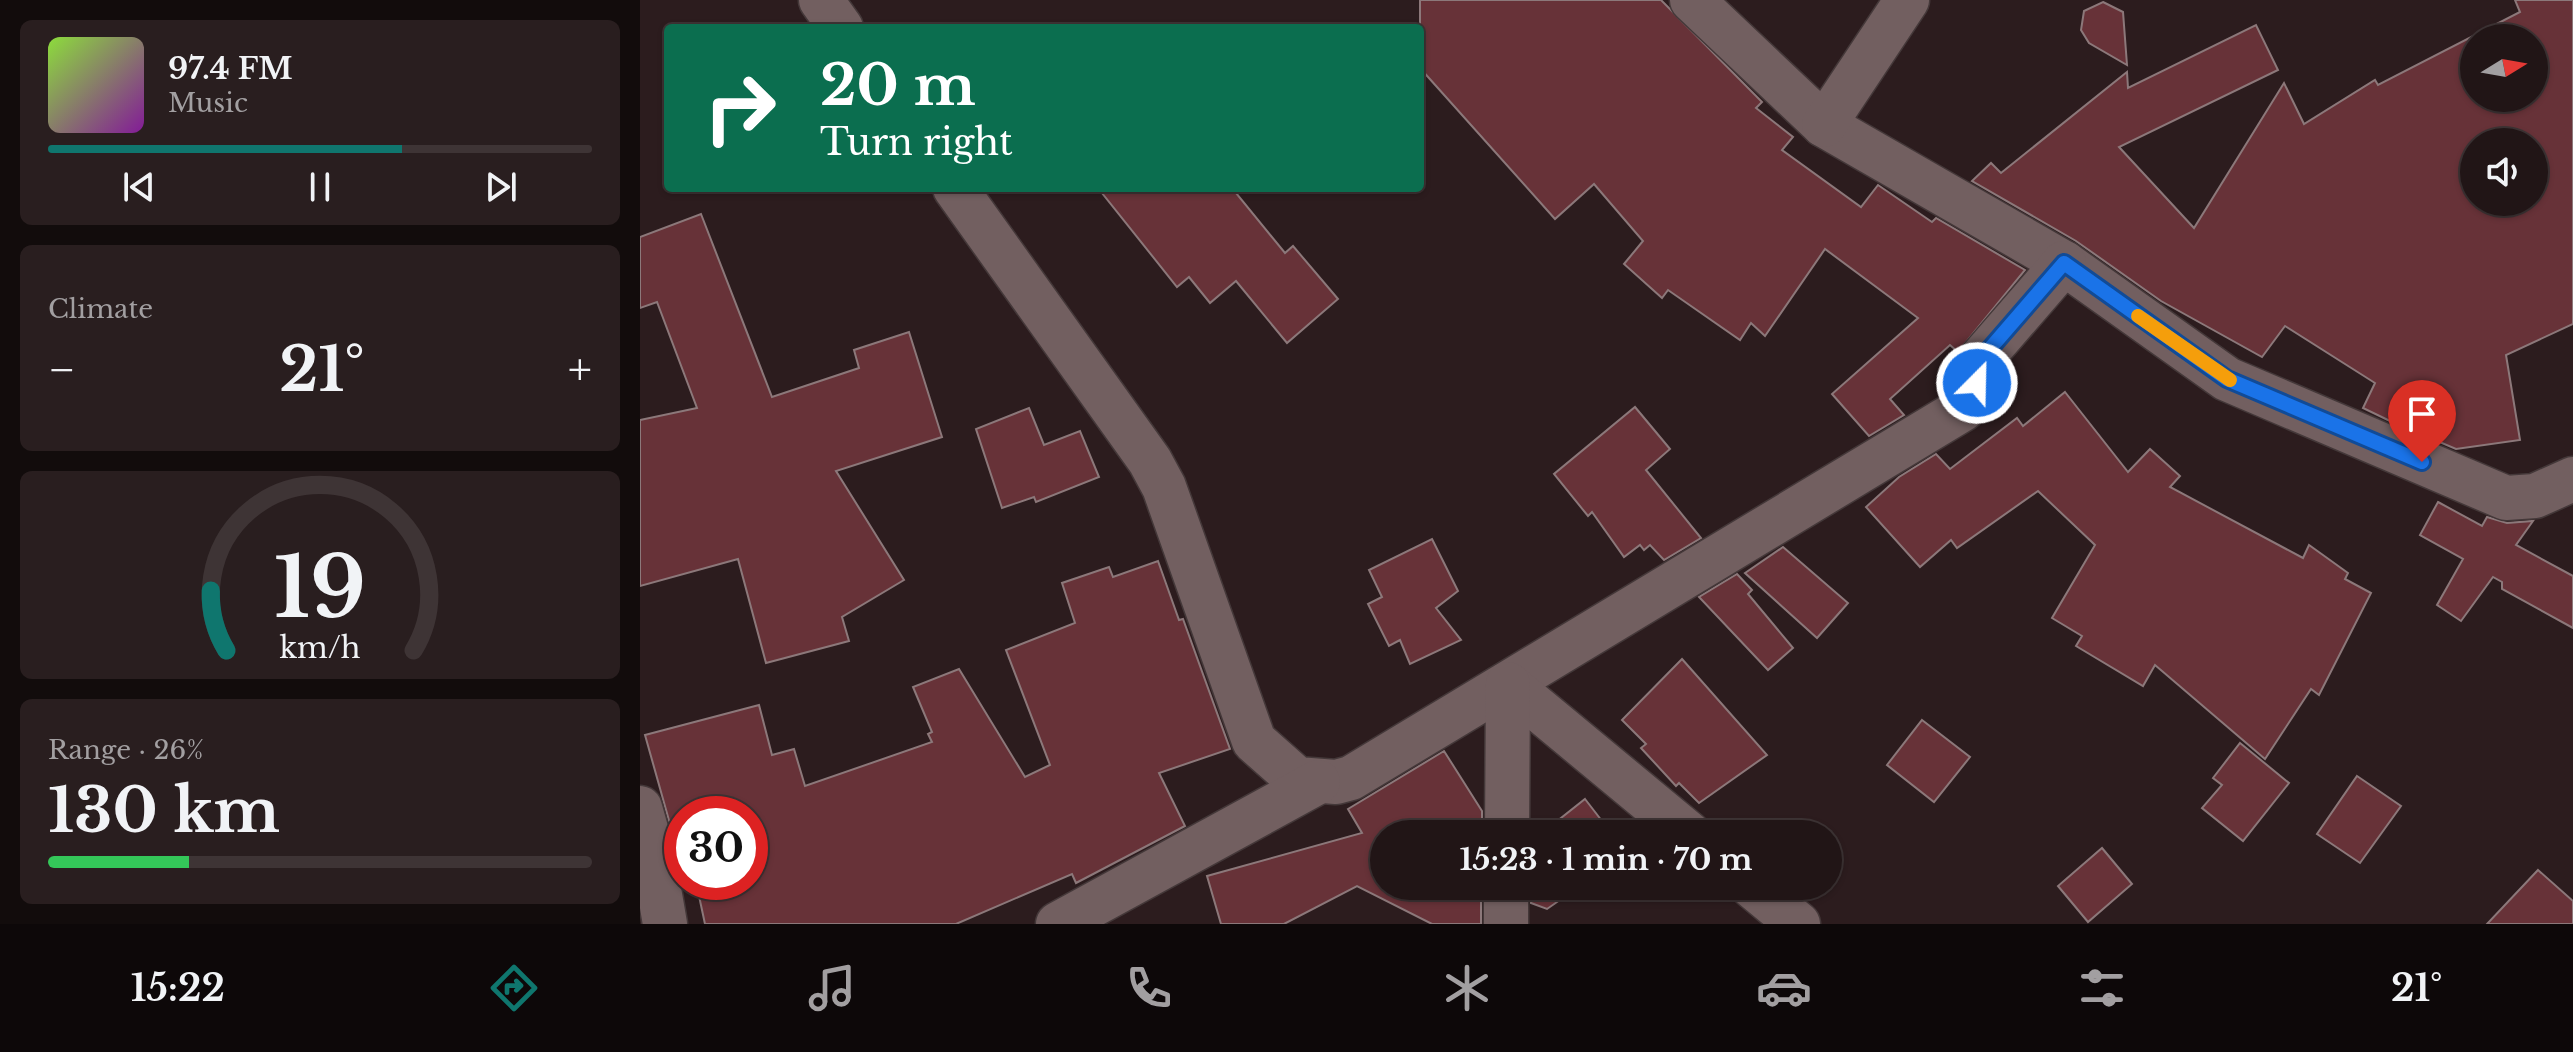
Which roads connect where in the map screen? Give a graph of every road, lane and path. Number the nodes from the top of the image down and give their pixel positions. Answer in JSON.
{"nodes":[{"id":1,"x":821,"y":0,"type":"edge"},
{"id":2,"x":1692,"y":0,"type":"edge"},
{"id":3,"x":1907,"y":0,"type":"edge"},
{"id":4,"x":838,"y":24,"type":"edge"},
{"id":5,"x":1824,"y":125,"type":"junction"},
{"id":6,"x":958,"y":192,"type":"edge"},
{"id":7,"x":2064,"y":263,"type":"junction"},
{"id":8,"x":2573,"y":479,"type":"edge"},
{"id":9,"x":1508,"y":684,"type":"junction"},
{"id":10,"x":1318,"y":782,"type":"junction"},
{"id":11,"x":640,"y":808,"type":"edge"},
{"id":12,"x":1507,"y":820,"type":"edge"},
{"id":13,"x":1672,"y":820,"type":"edge"},
{"id":14,"x":1506,"y":900,"type":"edge"},
{"id":15,"x":1769,"y":900,"type":"edge"},
{"id":16,"x":665,"y":924,"type":"edge"},
{"id":17,"x":1058,"y":924,"type":"edge"},
{"id":18,"x":1506,"y":924,"type":"edge"},
{"id":19,"x":1798,"y":924,"type":"edge"}],
"edges":[{"from":1,"to":4,"type":"street"},
{"from":2,"to":5,"type":"street"},
{"from":3,"to":5,"type":"street"},
{"from":5,"to":7,"type":"street"},
{"from":6,"to":10,"type":"street"},
{"from":7,"to":8,"type":"street"},
{"from":7,"to":9,"type":"street"},
{"from":9,"to":10,"type":"street"},
{"from":9,"to":12,"type":"street"},
{"from":9,"to":13,"type":"street"},
{"from":10,"to":17,"type":"street"},
{"from":11,"to":16,"type":"street"},
{"from":14,"to":18,"type":"street"},
{"from":15,"to":19,"type":"street"}]}
